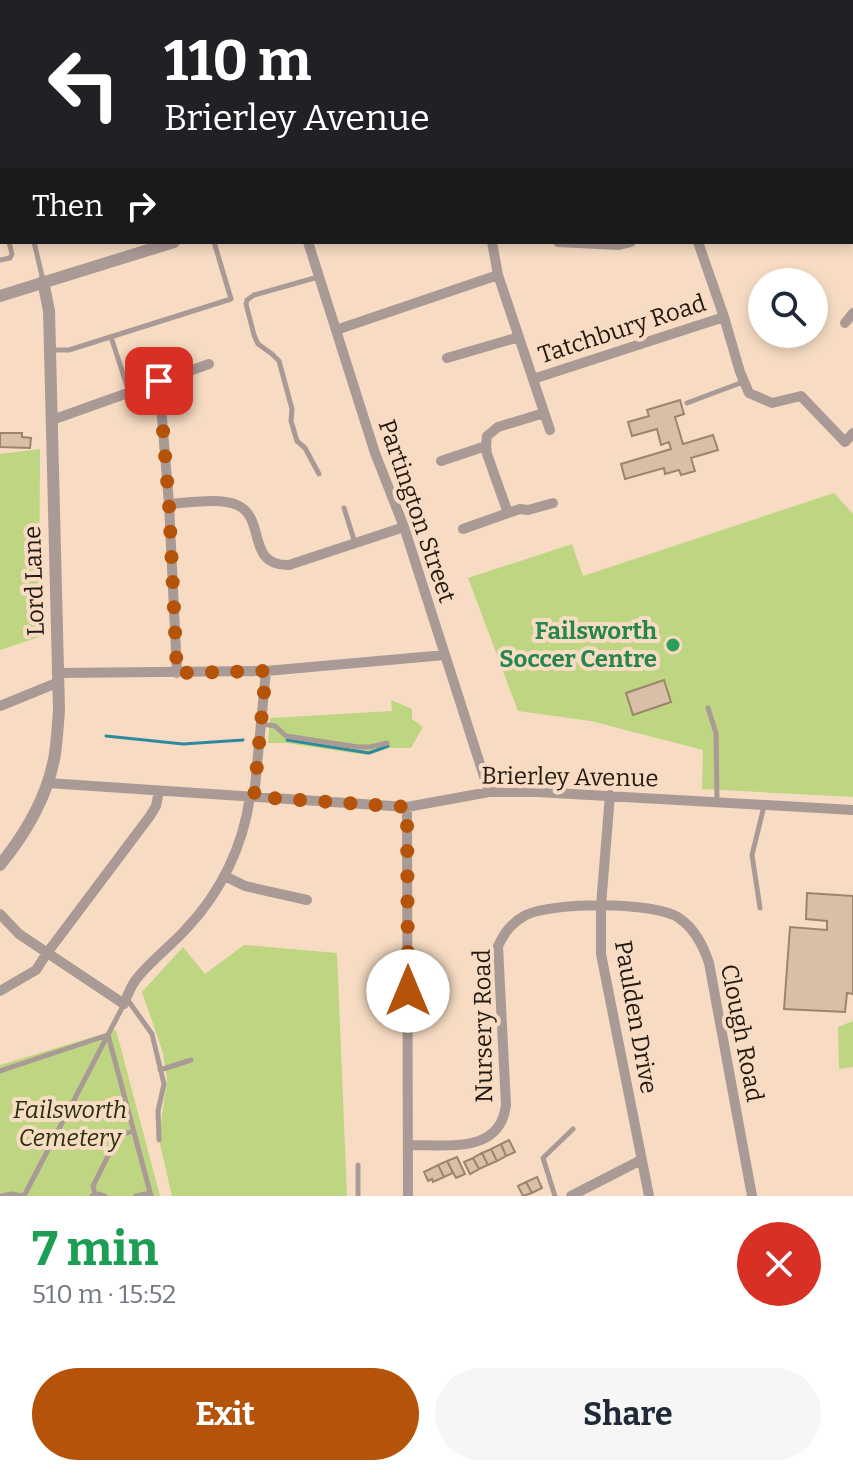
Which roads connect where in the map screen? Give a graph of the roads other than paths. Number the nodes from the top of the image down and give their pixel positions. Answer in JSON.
{"nodes":[{"id":1,"x":10,"y":244,"type":"edge"},
{"id":2,"x":34,"y":244,"type":"edge"},
{"id":3,"x":215,"y":244,"type":"edge"},
{"id":4,"x":309,"y":244,"type":"edge"},
{"id":5,"x":492,"y":244,"type":"edge"},
{"id":6,"x":599,"y":244,"type":"edge"},
{"id":7,"x":623,"y":244,"type":"edge"},
{"id":8,"x":699,"y":244,"type":"edge"},
{"id":9,"x":150,"y":245,"type":"edge"},
{"id":10,"x":0,"y":260,"type":"edge"},
{"id":11,"x":498,"y":275,"type":"junction"},
{"id":12,"x":319,"y":276,"type":"junction"},
{"id":13,"x":43,"y":281,"type":"junction"},
{"id":14,"x":0,"y":296,"type":"edge"},
{"id":15,"x":853,"y":313,"type":"edge"},
{"id":16,"x":724,"y":317,"type":"junction"},
{"id":17,"x":845,"y":323,"type":"dead end"},
{"id":18,"x":336,"y":330,"type":"junction"},
{"id":19,"x":111,"y":337,"type":"junction"},
{"id":20,"x":519,"y":337,"type":"junction"},
{"id":21,"x":50,"y":350,"type":"junction"},
{"id":22,"x":447,"y":358,"type":"dead end"},
{"id":23,"x":209,"y":364,"type":"dead end"},
{"id":24,"x":742,"y":377,"type":"junction"},
{"id":25,"x":533,"y":379,"type":"junction"},
{"id":26,"x":159,"y":381,"type":"junction"},
{"id":27,"x":129,"y":392,"type":"junction"},
{"id":28,"x":687,"y":403,"type":"dead end"},
{"id":29,"x":544,"y":413,"type":"junction"},
{"id":30,"x":52,"y":420,"type":"junction"},
{"id":31,"x":550,"y":430,"type":"dead end"},
{"id":32,"x":853,"y":433,"type":"edge"},
{"id":33,"x":486,"y":446,"type":"junction"},
{"id":34,"x":441,"y":461,"type":"dead end"},
{"id":35,"x":319,"y":474,"type":"dead end"},
{"id":36,"x":553,"y":503,"type":"dead end"},
{"id":37,"x":169,"y":504,"type":"junction"},
{"id":38,"x":344,"y":508,"type":"dead end"},
{"id":39,"x":508,"y":513,"type":"junction"},
{"id":40,"x":404,"y":527,"type":"junction"},
{"id":41,"x":463,"y":529,"type":"dead end"},
{"id":42,"x":355,"y":544,"type":"junction"},
{"id":43,"x":445,"y":655,"type":"junction"},
{"id":44,"x":266,"y":671,"type":"junction"},
{"id":45,"x":177,"y":673,"type":"junction"},
{"id":46,"x":59,"y":678,"type":"junction"},
{"id":47,"x":0,"y":706,"type":"edge"},
{"id":48,"x":708,"y":708,"type":"dead end"},
{"id":49,"x":262,"y":724,"type":"junction"},
{"id":50,"x":387,"y":743,"type":"dead end"},
{"id":51,"x":48,"y":783,"type":"junction"},
{"id":52,"x":159,"y":791,"type":"junction"},
{"id":53,"x":489,"y":792,"type":"junction"},
{"id":54,"x":610,"y":795,"type":"junction"},
{"id":55,"x":252,"y":797,"type":"junction"},
{"id":56,"x":717,"y":802,"type":"junction"},
{"id":57,"x":764,"y":805,"type":"junction"},
{"id":58,"x":407,"y":807,"type":"junction"},
{"id":59,"x":853,"y":810,"type":"edge"},
{"id":60,"x":0,"y":865,"type":"edge"},
{"id":61,"x":225,"y":876,"type":"junction"},
{"id":62,"x":307,"y":900,"type":"dead end"},
{"id":63,"x":601,"y":905,"type":"junction"},
{"id":64,"x":760,"y":908,"type":"dead end"},
{"id":65,"x":0,"y":914,"type":"edge"},
{"id":66,"x":47,"y":953,"type":"junction"},
{"id":67,"x":0,"y":991,"type":"edge"},
{"id":68,"x":125,"y":1001,"type":"junction"},
{"id":69,"x":108,"y":1035,"type":"junction"},
{"id":70,"x":191,"y":1060,"type":"dead end"},
{"id":71,"x":160,"y":1070,"type":"junction"},
{"id":72,"x":0,"y":1071,"type":"edge"},
{"id":73,"x":573,"y":1129,"type":"dead end"},
{"id":74,"x":133,"y":1131,"type":"junction"},
{"id":75,"x":159,"y":1140,"type":"dead end"},
{"id":76,"x":408,"y":1145,"type":"junction"},
{"id":77,"x":641,"y":1160,"type":"junction"},
{"id":78,"x":358,"y":1165,"type":"dead end"},
{"id":79,"x":1,"y":1194,"type":"edge"},
{"id":80,"x":151,"y":1194,"type":"edge"},
{"id":81,"x":94,"y":1195,"type":"edge"},
{"id":82,"x":24,"y":1196,"type":"edge"},
{"id":83,"x":105,"y":1196,"type":"edge"},
{"id":84,"x":136,"y":1196,"type":"edge"},
{"id":85,"x":358,"y":1196,"type":"edge"},
{"id":86,"x":408,"y":1196,"type":"edge"},
{"id":87,"x":555,"y":1196,"type":"edge"},
{"id":88,"x":571,"y":1196,"type":"edge"},
{"id":89,"x":649,"y":1196,"type":"edge"},
{"id":90,"x":752,"y":1196,"type":"edge"}],
"edges":[{"from":1,"to":10,"type":"lane"},
{"from":2,"to":13,"type":"lane"},
{"from":3,"to":19,"type":"lane"},
{"from":4,"to":12,"type":"street","name":"Partington Street"},
{"from":5,"to":11,"type":"street"},
{"from":6,"to":7,"type":"street"},
{"from":8,"to":16,"type":"street"},
{"from":9,"to":13,"type":"street"},
{"from":11,"to":18,"type":"street"},
{"from":11,"to":20,"type":"street"},
{"from":12,"to":18,"type":"street","name":"Partington Street"},
{"from":12,"to":35,"type":"lane"},
{"from":13,"to":14,"type":"street"},
{"from":13,"to":21,"type":"street","name":"Lord Lane"},
{"from":15,"to":17,"type":"street"},
{"from":16,"to":24,"type":"street"},
{"from":16,"to":25,"type":"street","name":"Tatchbury Road"},
{"from":18,"to":40,"type":"street","name":"Partington Street"},
{"from":19,"to":21,"type":"lane"},
{"from":19,"to":27,"type":"lane"},
{"from":20,"to":22,"type":"street"},
{"from":20,"to":25,"type":"street"},
{"from":21,"to":30,"type":"street","name":"Lord Lane"},
{"from":23,"to":26,"type":"street"},
{"from":24,"to":28,"type":"lane"},
{"from":24,"to":32,"type":"street"},
{"from":25,"to":29,"type":"street"},
{"from":26,"to":27,"type":"street"},
{"from":26,"to":37,"type":"street"},
{"from":27,"to":30,"type":"street"},
{"from":29,"to":31,"type":"street"},
{"from":29,"to":33,"type":"street"},
{"from":30,"to":46,"type":"street","name":"Lord Lane"},
{"from":33,"to":34,"type":"street"},
{"from":33,"to":39,"type":"street"},
{"from":36,"to":39,"type":"street"},
{"from":37,"to":42,"type":"street"},
{"from":37,"to":45,"type":"street"},
{"from":38,"to":42,"type":"lane"},
{"from":39,"to":41,"type":"street"},
{"from":40,"to":42,"type":"street"},
{"from":40,"to":43,"type":"street","name":"Partington Street"},
{"from":43,"to":44,"type":"street"},
{"from":43,"to":53,"type":"street","name":"Partington Street"},
{"from":44,"to":45,"type":"street"},
{"from":44,"to":49,"type":"street"},
{"from":45,"to":46,"type":"street"},
{"from":46,"to":47,"type":"street"},
{"from":46,"to":51,"type":"street","name":"Lord Lane"},
{"from":48,"to":56,"type":"lane"},
{"from":49,"to":50,"type":"lane"},
{"from":49,"to":55,"type":"street"},
{"from":51,"to":52,"type":"street","name":"Brierley Avenue"},
{"from":51,"to":60,"type":"street","name":"Lord Lane"},
{"from":52,"to":55,"type":"street","name":"Brierley Avenue"},
{"from":52,"to":66,"type":"street"},
{"from":53,"to":54,"type":"street","name":"Brierley Avenue"},
{"from":53,"to":58,"type":"street","name":"Brierley Avenue"},
{"from":54,"to":56,"type":"street","name":"Brierley Avenue"},
{"from":54,"to":63,"type":"street","name":"Paulden Drive"},
{"from":55,"to":58,"type":"street","name":"Brierley Avenue"},
{"from":55,"to":61,"type":"street"},
{"from":56,"to":57,"type":"street","name":"Brierley Avenue"},
{"from":57,"to":59,"type":"street","name":"Brierley Avenue"},
{"from":57,"to":64,"type":"lane"},
{"from":58,"to":76,"type":"street"},
{"from":61,"to":62,"type":"street"},
{"from":61,"to":68,"type":"street"},
{"from":63,"to":76,"type":"street","name":"Nursery Road"},
{"from":63,"to":77,"type":"street","name":"Paulden Drive"},
{"from":63,"to":90,"type":"street","name":"Clough Road"},
{"from":65,"to":66,"type":"street"},
{"from":66,"to":67,"type":"street"},
{"from":66,"to":68,"type":"street"},
{"from":68,"to":69,"type":"lane"},
{"from":68,"to":71,"type":"lane"},
{"from":69,"to":72,"type":"lane"},
{"from":69,"to":74,"type":"lane"},
{"from":69,"to":82,"type":"lane"},
{"from":70,"to":71,"type":"lane"},
{"from":71,"to":75,"type":"lane"},
{"from":73,"to":87,"type":"lane"},
{"from":74,"to":80,"type":"lane"},
{"from":74,"to":81,"type":"lane"},
{"from":76,"to":86,"type":"street"},
{"from":77,"to":88,"type":"street"},
{"from":77,"to":89,"type":"street","name":"Paulden Drive"},
{"from":78,"to":85,"type":"lane"},
{"from":79,"to":82,"type":"lane"},
{"from":80,"to":84,"type":"lane"},
{"from":81,"to":83,"type":"lane"}]}
